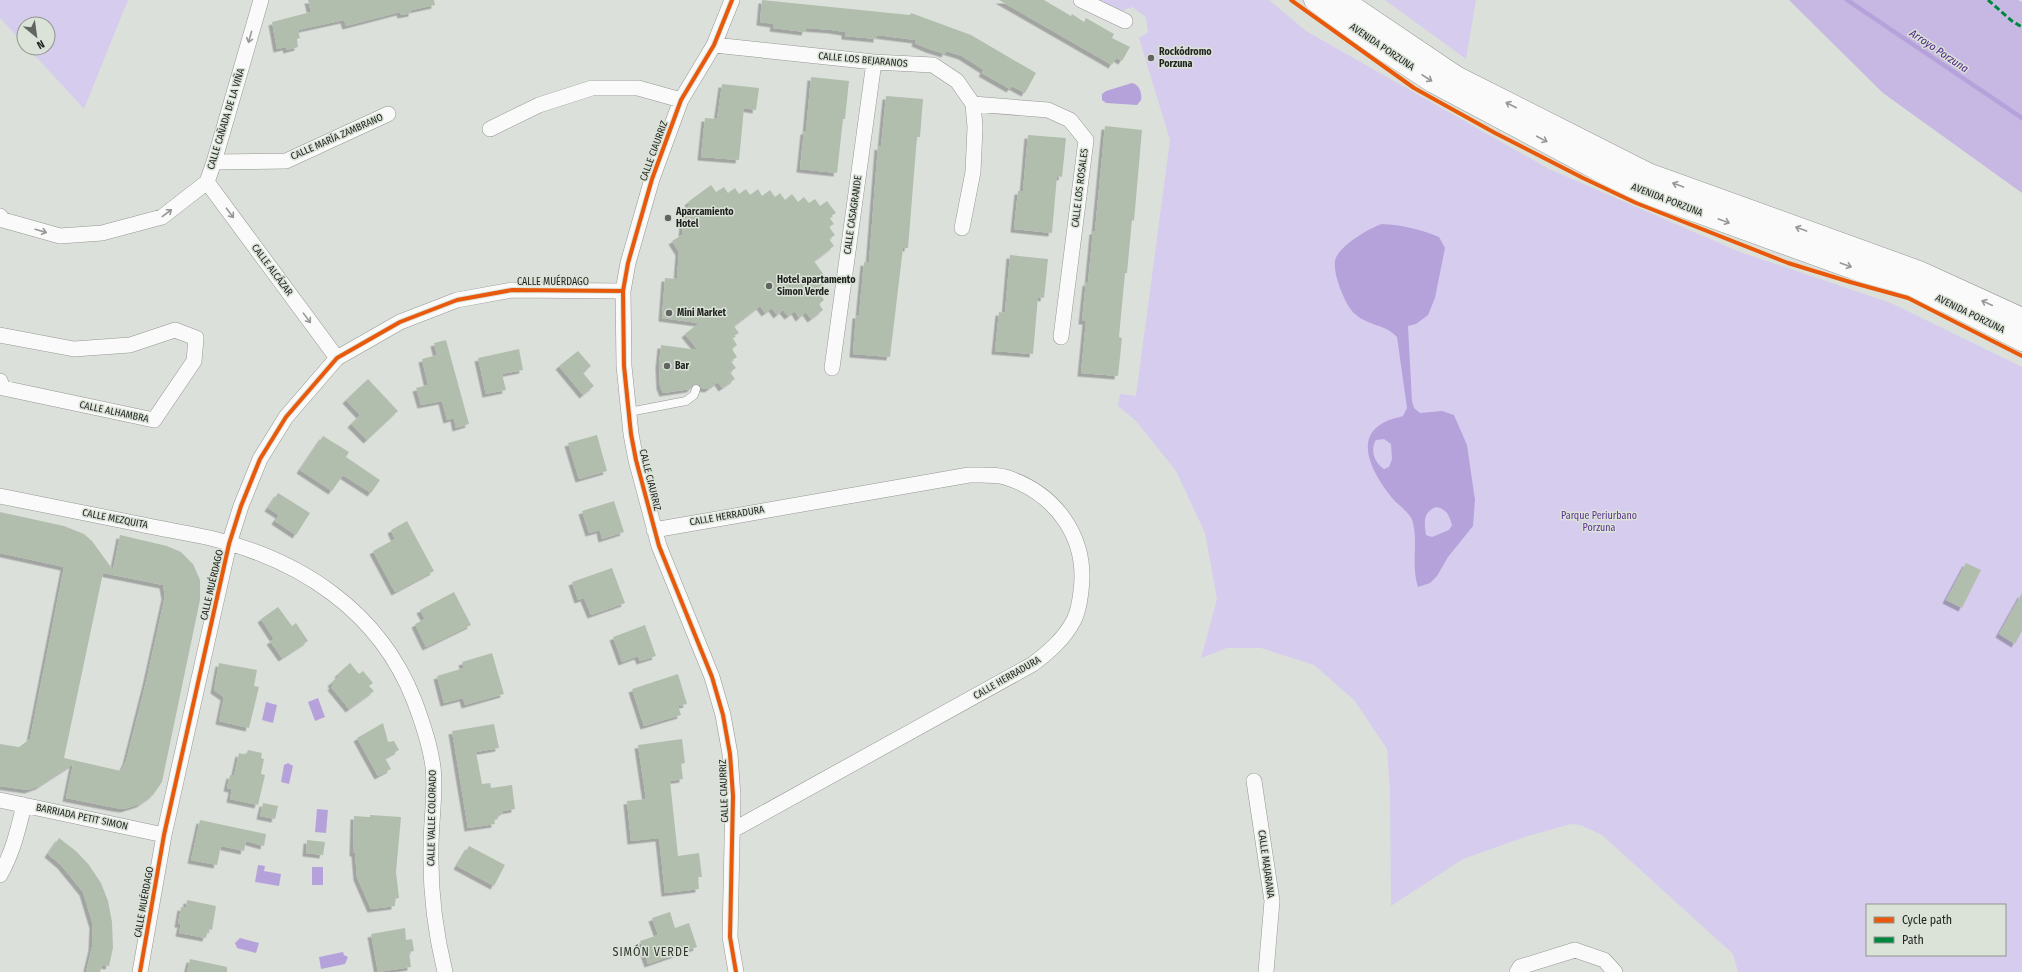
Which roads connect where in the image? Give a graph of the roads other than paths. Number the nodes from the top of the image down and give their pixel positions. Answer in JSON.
{"nodes":[{"id":1,"x":261,"y":0,"type":"edge"},
{"id":2,"x":732,"y":0,"type":"edge"},
{"id":3,"x":1081,"y":0,"type":"edge"},
{"id":4,"x":1315,"y":0,"type":"edge"},
{"id":5,"x":1342,"y":0,"type":"edge"},
{"id":6,"x":1125,"y":21,"type":"dead end"},
{"id":7,"x":714,"y":45,"type":"junction"},
{"id":8,"x":874,"y":62,"type":"junction"},
{"id":9,"x":681,"y":100,"type":"junction"},
{"id":10,"x":973,"y":104,"type":"junction"},
{"id":11,"x":388,"y":114,"type":"dead end"},
{"id":12,"x":490,"y":129,"type":"dead end"},
{"id":13,"x":214,"y":162,"type":"junction"},
{"id":14,"x":207,"y":182,"type":"junction"},
{"id":15,"x":1,"y":220,"type":"edge"},
{"id":16,"x":962,"y":228,"type":"dead end"},
{"id":17,"x":623,"y":291,"type":"junction"},
{"id":18,"x":2022,"y":319,"type":"edge"},
{"id":19,"x":0,"y":335,"type":"edge"},
{"id":20,"x":1061,"y":337,"type":"dead end"},
{"id":21,"x":2022,"y":340,"type":"edge"},
{"id":22,"x":337,"y":358,"type":"junction"},
{"id":23,"x":832,"y":368,"type":"dead end"},
{"id":24,"x":0,"y":381,"type":"edge"},
{"id":25,"x":696,"y":389,"type":"dead end"},
{"id":26,"x":629,"y":412,"type":"junction"},
{"id":27,"x":0,"y":496,"type":"edge"},
{"id":28,"x":654,"y":530,"type":"junction"},
{"id":29,"x":229,"y":544,"type":"junction"},
{"id":30,"x":1254,"y":781,"type":"dead end"},
{"id":31,"x":0,"y":800,"type":"edge"},
{"id":32,"x":24,"y":805,"type":"junction"},
{"id":33,"x":167,"y":809,"type":"junction"},
{"id":34,"x":131,"y":828,"type":"junction"},
{"id":35,"x":733,"y":830,"type":"junction"},
{"id":36,"x":157,"y":833,"type":"junction"},
{"id":37,"x":155,"y":853,"type":"junction"},
{"id":38,"x":158,"y":868,"type":"junction"},
{"id":39,"x":0,"y":875,"type":"edge"},
{"id":40,"x":140,"y":972,"type":"edge"},
{"id":41,"x":444,"y":972,"type":"edge"},
{"id":42,"x":736,"y":972,"type":"edge"},
{"id":43,"x":1266,"y":972,"type":"edge"},
{"id":44,"x":1517,"y":972,"type":"edge"},
{"id":45,"x":1615,"y":972,"type":"edge"}],
"edges":[{"from":1,"to":13,"type":"street","name":"CALLE CAÑADA DE LA VIÑA","one_way":true},
{"from":2,"to":7,"type":"street","name":"CALLE CIAURRIZ"},
{"from":3,"to":6,"type":"street"},
{"from":4,"to":21,"type":"street","name":"AVENIDA PORZUNA","one_way":true},
{"from":18,"to":5,"type":"street","name":"AVENIDA PORZUNA","one_way":true},
{"from":7,"to":8,"type":"street","name":"CALLE LOS BEJARANOS"},
{"from":7,"to":9,"type":"street","name":"CALLE CIAURRIZ"},
{"from":8,"to":10,"type":"street","name":"CALLE LOS BEJARANOS"},
{"from":8,"to":23,"type":"street","name":"CALLE CASAGRANDE"},
{"from":9,"to":12,"type":"street"},
{"from":9,"to":17,"type":"street","name":"CALLE CIAURRIZ"},
{"from":10,"to":16,"type":"street","name":"CALLE LOS BEJARANOS"},
{"from":10,"to":20,"type":"street","name":"CALLE LOS ROSALES"},
{"from":11,"to":13,"type":"street","name":"CALLE MARÍA ZAMBRANO"},
{"from":13,"to":14,"type":"street","name":"CALLE CAÑADA DE LA VIÑA"},
{"from":15,"to":14,"type":"street","name":"CALLE CAÑADA DE LA VIÑA","one_way":true},
{"from":14,"to":22,"type":"street","name":"CALLE ALCÁZAR","one_way":true},
{"from":17,"to":22,"type":"street","name":"CALLE MUÉRDAGO"},
{"from":17,"to":26,"type":"street","name":"CALLE CIAURRIZ"},
{"from":19,"to":24,"type":"street","name":"CALLE ALHAMBRA"},
{"from":22,"to":29,"type":"street","name":"CALLE MUÉRDAGO"},
{"from":25,"to":26,"type":"lane"},
{"from":26,"to":28,"type":"street","name":"CALLE CIAURRIZ"},
{"from":27,"to":29,"type":"street","name":"CALLE MEZQUITA"},
{"from":28,"to":35,"type":"street","name":"CALLE CIAURRIZ"},
{"from":28,"to":35,"type":"street","name":"CALLE HERRADURA"},
{"from":29,"to":33,"type":"street","name":"CALLE MUÉRDAGO"},
{"from":29,"to":41,"type":"street","name":"CALLE VALLE COLORADO"},
{"from":30,"to":43,"type":"street","name":"CALLE MAJARANA"},
{"from":31,"to":32,"type":"street","name":"BARRIADA PETIT SIMON"},
{"from":32,"to":34,"type":"street","name":"BARRIADA PETIT SIMON"},
{"from":32,"to":39,"type":"street"},
{"from":33,"to":34,"type":"street"},
{"from":33,"to":36,"type":"street"},
{"from":34,"to":36,"type":"street","name":"BARRIADA PETIT SIMON"},
{"from":34,"to":37,"type":"street"},
{"from":35,"to":42,"type":"street","name":"CALLE CIAURRIZ"},
{"from":36,"to":37,"type":"street"},
{"from":36,"to":38,"type":"street","name":"CALLE MUÉRDAGO"},
{"from":37,"to":38,"type":"street"},
{"from":38,"to":40,"type":"street","name":"CALLE MUÉRDAGO"},
{"from":44,"to":45,"type":"street"}]}
